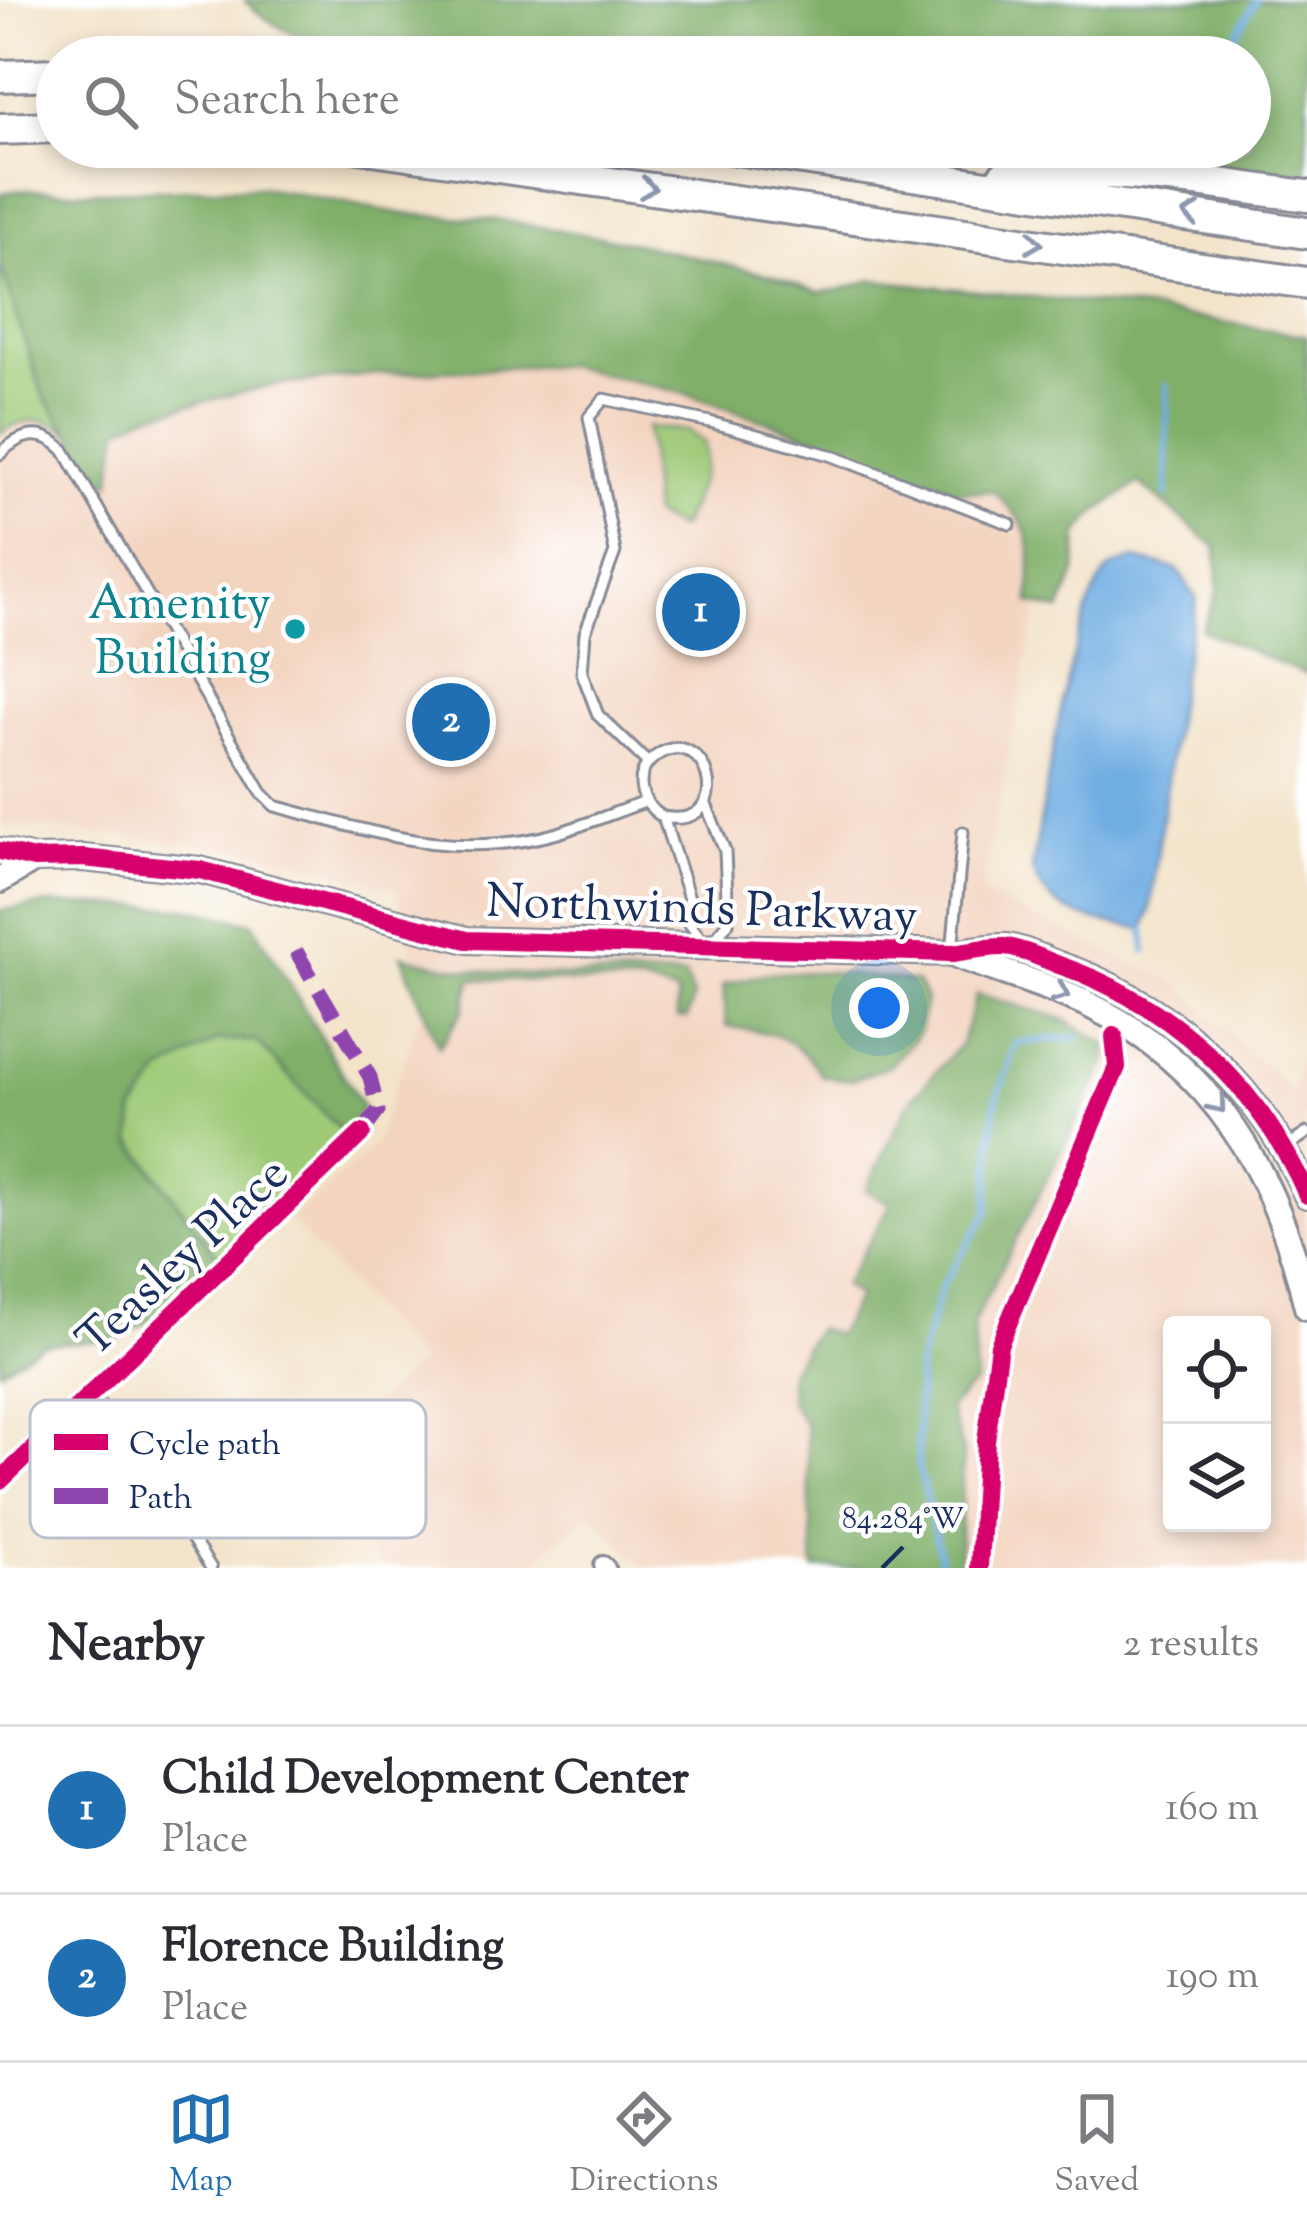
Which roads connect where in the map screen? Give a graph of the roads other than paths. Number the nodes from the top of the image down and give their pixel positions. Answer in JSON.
{"nodes":[{"id":1,"x":36,"y":75,"type":"edge"},
{"id":2,"x":0,"y":76,"type":"edge"},
{"id":3,"x":36,"y":128,"type":"edge"},
{"id":4,"x":0,"y":129,"type":"edge"},
{"id":5,"x":505,"y":168,"type":"edge"},
{"id":6,"x":866,"y":168,"type":"edge"},
{"id":7,"x":969,"y":183,"type":"junction"},
{"id":8,"x":1307,"y":196,"type":"edge"},
{"id":9,"x":1307,"y":232,"type":"edge"},
{"id":10,"x":1307,"y":283,"type":"edge"},
{"id":11,"x":0,"y":454,"type":"edge"},
{"id":12,"x":1010,"y":524,"type":"dead end"},
{"id":13,"x":648,"y":764,"type":"junction"},
{"id":14,"x":645,"y":802,"type":"junction"},
{"id":15,"x":705,"y":802,"type":"junction"},
{"id":16,"x":663,"y":817,"type":"junction"},
{"id":17,"x":963,"y":832,"type":"dead end"},
{"id":18,"x":0,"y":851,"type":"edge"},
{"id":19,"x":34,"y":859,"type":"junction"},
{"id":20,"x":0,"y":880,"type":"edge"},
{"id":21,"x":708,"y":947,"type":"junction"},
{"id":22,"x":952,"y":953,"type":"junction"},
{"id":23,"x":362,"y":1133,"type":"dead end"},
{"id":24,"x":1307,"y":1133,"type":"edge"},
{"id":25,"x":1285,"y":1148,"type":"junction"},
{"id":26,"x":1307,"y":1195,"type":"edge"},
{"id":27,"x":1307,"y":1307,"type":"edge"},
{"id":28,"x":90,"y":1394,"type":"junction"},
{"id":29,"x":84,"y":1400,"type":"edge"},
{"id":30,"x":96,"y":1400,"type":"edge"},
{"id":31,"x":30,"y":1452,"type":"edge"},
{"id":32,"x":0,"y":1481,"type":"edge"},
{"id":33,"x":192,"y":1538,"type":"edge"},
{"id":34,"x":212,"y":1568,"type":"edge"}],
"edges":[{"from":1,"to":2,"type":"highway"},
{"from":3,"to":4,"type":"highway"},
{"from":5,"to":10,"type":"highway","one_way":true},
{"from":6,"to":7,"type":"highway"},
{"from":7,"to":8,"type":"highway"},
{"from":9,"to":7,"type":"highway","one_way":true},
{"from":11,"to":14,"type":"lane"},
{"from":12,"to":13,"type":"lane"},
{"from":13,"to":14,"type":"lane"},
{"from":13,"to":15,"type":"lane"},
{"from":14,"to":16,"type":"lane"},
{"from":15,"to":16,"type":"lane"},
{"from":15,"to":21,"type":"lane"},
{"from":16,"to":21,"type":"lane"},
{"from":17,"to":22,"type":"lane"},
{"from":18,"to":19,"type":"street","name":"Northwinds Parkway"},
{"from":19,"to":20,"type":"street"},
{"from":19,"to":21,"type":"street","name":"Northwinds Parkway"},
{"from":21,"to":22,"type":"street","name":"Northwinds Parkway"},
{"from":22,"to":25,"type":"street","name":"Northwinds Parkway"},
{"from":22,"to":27,"type":"street","name":"Northwinds Parkway","one_way":true},
{"from":23,"to":28,"type":"street","name":"Teasley Place"},
{"from":24,"to":25,"type":"lane"},
{"from":25,"to":26,"type":"street","name":"Northwinds Parkway"},
{"from":28,"to":29,"type":"street","name":"Teasley Place"},
{"from":28,"to":30,"type":"lane"},
{"from":31,"to":32,"type":"street","name":"Teasley Place"},
{"from":33,"to":34,"type":"lane"}]}
